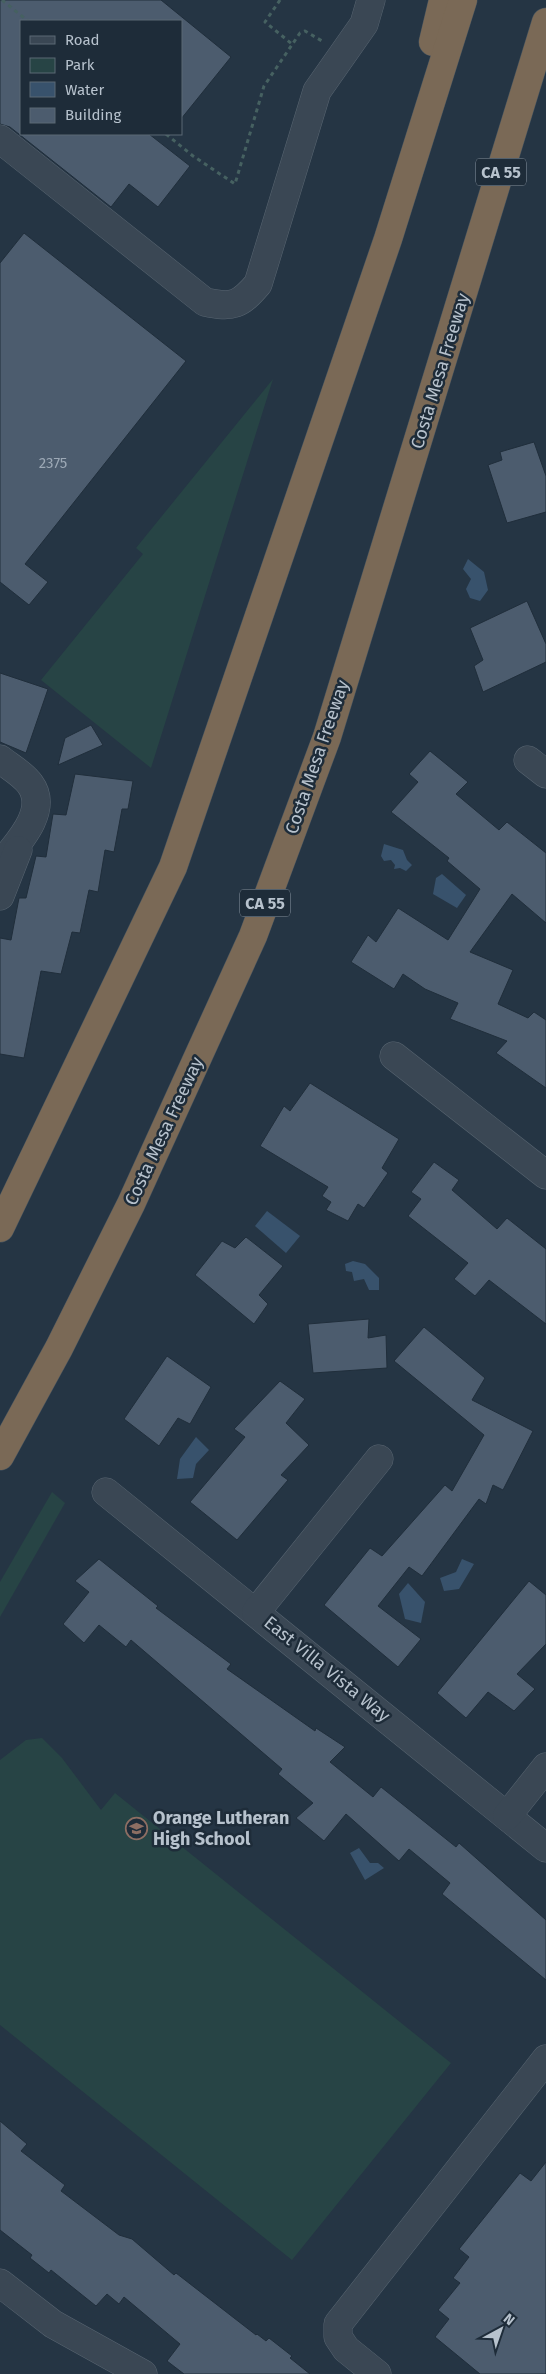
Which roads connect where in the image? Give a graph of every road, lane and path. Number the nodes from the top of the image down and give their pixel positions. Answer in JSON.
{"nodes":[{"id":1,"x":2,"y":0,"type":"edge"},
{"id":2,"x":280,"y":0,"type":"edge"},
{"id":3,"x":371,"y":0,"type":"edge"},
{"id":4,"x":443,"y":0,"type":"edge"},
{"id":5,"x":463,"y":0,"type":"edge"},
{"id":6,"x":27,"y":20,"type":"edge"},
{"id":7,"x":546,"y":22,"type":"edge"},
{"id":8,"x":292,"y":44,"type":"junction"},
{"id":9,"x":343,"y":54,"type":"junction"},
{"id":10,"x":167,"y":135,"type":"edge"},
{"id":11,"x":0,"y":139,"type":"edge"},
{"id":12,"x":388,"y":239,"type":"junction"},
{"id":13,"x":0,"y":759,"type":"edge"},
{"id":14,"x":25,"y":835,"type":"junction"},
{"id":15,"x":0,"y":865,"type":"edge"},
{"id":16,"x":0,"y":896,"type":"edge"},
{"id":17,"x":394,"y":1056,"type":"dead end"},
{"id":18,"x":546,"y":1175,"type":"edge"},
{"id":19,"x":0,"y":1228,"type":"edge"},
{"id":20,"x":0,"y":1456,"type":"edge"},
{"id":21,"x":379,"y":1459,"type":"dead end"},
{"id":22,"x":106,"y":1492,"type":"dead end"},
{"id":23,"x":256,"y":1612,"type":"junction"},
{"id":24,"x":546,"y":1766,"type":"edge"},
{"id":25,"x":507,"y":1816,"type":"junction"},
{"id":26,"x":546,"y":1848,"type":"edge"},
{"id":27,"x":546,"y":2059,"type":"edge"},
{"id":28,"x":0,"y":2283,"type":"edge"},
{"id":29,"x":143,"y":2374,"type":"edge"},
{"id":30,"x":378,"y":2374,"type":"edge"}],
"edges":[{"from":1,"to":6,"type":"path"},
{"from":2,"to":8,"type":"path"},
{"from":3,"to":9,"type":"street"},
{"from":4,"to":12,"type":"highway"},
{"from":5,"to":12,"type":"highway"},
{"from":7,"to":20,"type":"highway","name":"Costa Mesa Freeway","number":"CA 55"},
{"from":8,"to":9,"type":"path"},
{"from":8,"to":10,"type":"path"},
{"from":9,"to":11,"type":"street"},
{"from":12,"to":19,"type":"highway"},
{"from":13,"to":14,"type":"street"},
{"from":14,"to":15,"type":"street"},
{"from":14,"to":16,"type":"street"},
{"from":17,"to":18,"type":"street"},
{"from":21,"to":23,"type":"street"},
{"from":22,"to":23,"type":"street","name":"East Villa Vista Way"},
{"from":23,"to":25,"type":"street","name":"East Villa Vista Way"},
{"from":24,"to":25,"type":"street"},
{"from":25,"to":26,"type":"street","name":"East Villa Vista Way"},
{"from":27,"to":30,"type":"street"},
{"from":28,"to":29,"type":"street"}]}
